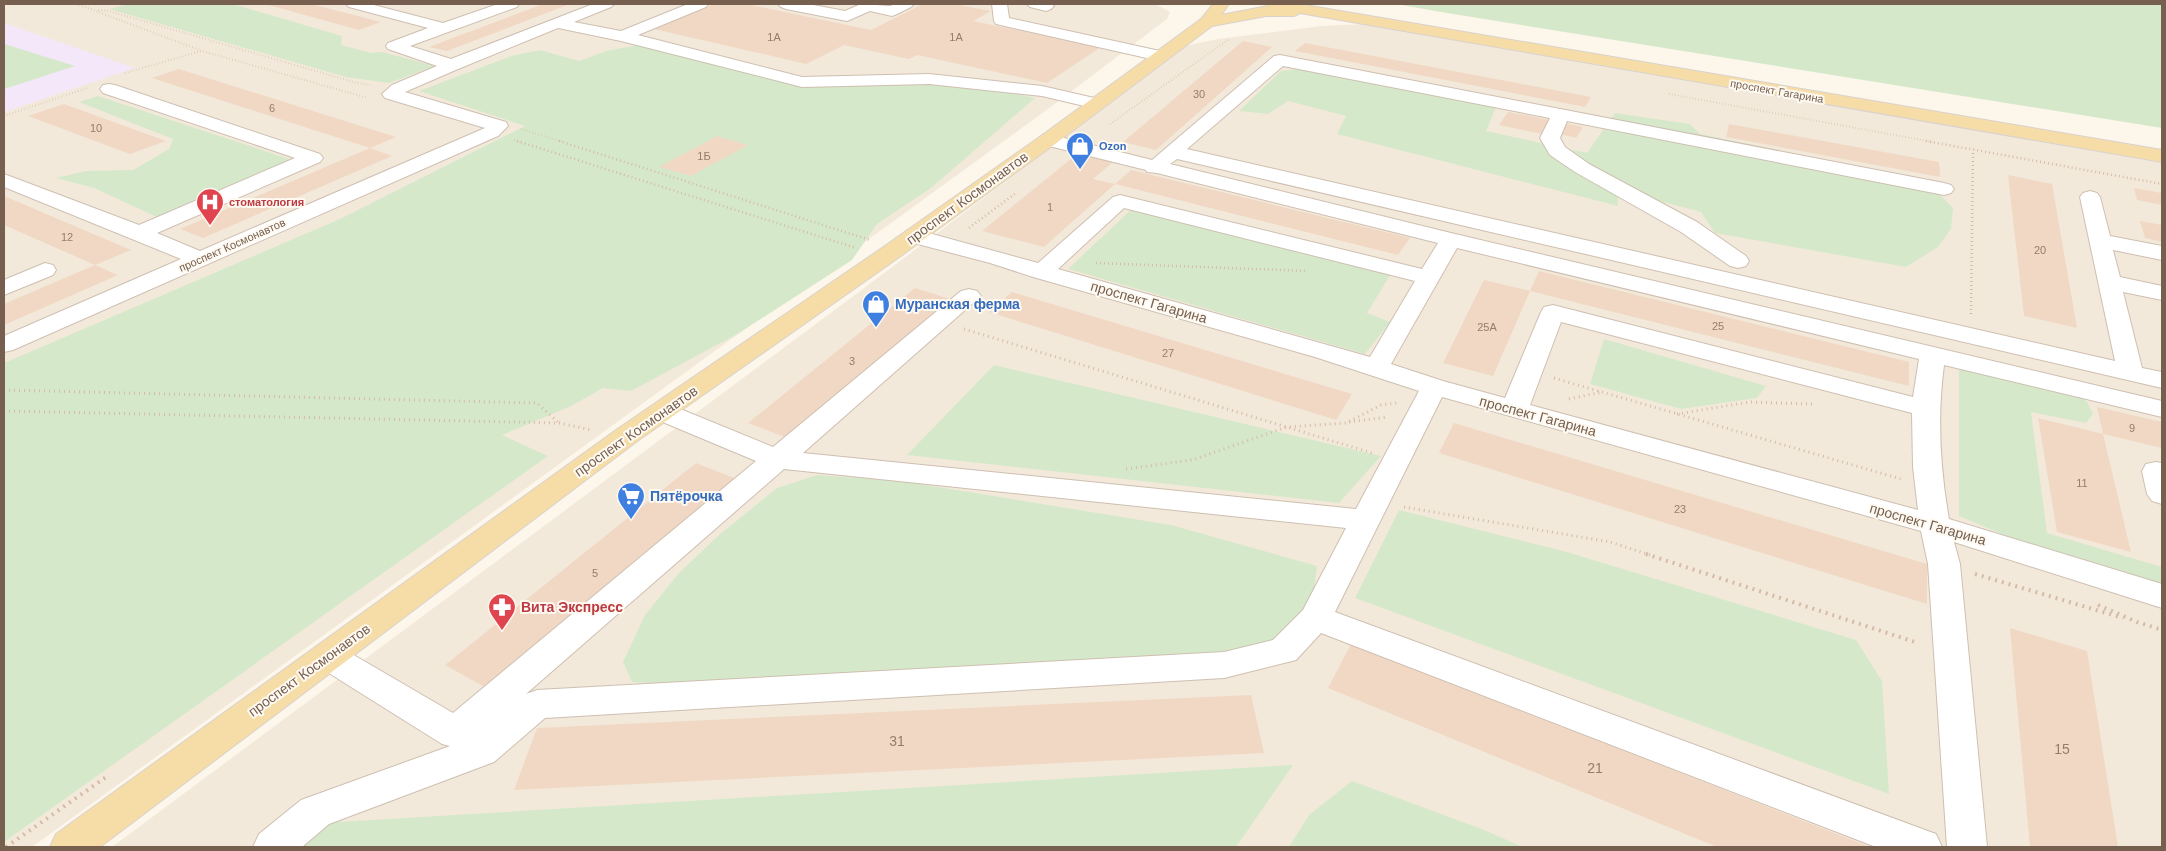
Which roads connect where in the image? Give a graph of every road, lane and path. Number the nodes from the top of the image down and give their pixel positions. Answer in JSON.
{"nodes":[{"id":1,"x":354,"y":4,"type":"edge"},
{"id":2,"x":512,"y":4,"type":"edge"},
{"id":3,"x":606,"y":4,"type":"edge"},
{"id":4,"x":701,"y":4,"type":"edge"},
{"id":5,"x":786,"y":4,"type":"edge"},
{"id":6,"x":906,"y":4,"type":"edge"},
{"id":7,"x":1000,"y":4,"type":"edge"},
{"id":8,"x":1221,"y":4,"type":"edge"},
{"id":9,"x":1274,"y":4,"type":"edge"},
{"id":10,"x":1343,"y":16,"type":"junction"},
{"id":11,"x":1207,"y":22,"type":"junction"},
{"id":12,"x":554,"y":23,"type":"junction"},
{"id":13,"x":444,"y":28,"type":"junction"},
{"id":14,"x":622,"y":36,"type":"junction"},
{"id":15,"x":1160,"y":56,"type":"junction"},
{"id":16,"x":452,"y":65,"type":"junction"},
{"id":17,"x":109,"y":89,"type":"dead end"},
{"id":18,"x":1097,"y":104,"type":"junction"},
{"id":19,"x":1561,"y":114,"type":"junction"},
{"id":20,"x":1048,"y":140,"type":"junction"},
{"id":21,"x":1973,"y":150,"type":"dead end"},
{"id":22,"x":1173,"y":152,"type":"junction"},
{"id":23,"x":2162,"y":156,"type":"edge"},
{"id":24,"x":1154,"y":168,"type":"junction"},
{"id":25,"x":4,"y":180,"type":"edge"},
{"id":26,"x":1944,"y":189,"type":"dead end"},
{"id":27,"x":2090,"y":197,"type":"dead end"},
{"id":28,"x":139,"y":233,"type":"junction"},
{"id":29,"x":914,"y":236,"type":"junction"},
{"id":30,"x":1451,"y":240,"type":"junction"},
{"id":31,"x":2101,"y":241,"type":"junction"},
{"id":32,"x":2162,"y":253,"type":"edge"},
{"id":33,"x":199,"y":259,"type":"junction"},
{"id":34,"x":1738,"y":261,"type":"dead end"},
{"id":35,"x":1047,"y":267,"type":"junction"},
{"id":36,"x":45,"y":270,"type":"dead end"},
{"id":37,"x":1308,"y":271,"type":"dead end"},
{"id":38,"x":1429,"y":278,"type":"junction"},
{"id":39,"x":2109,"y":282,"type":"junction"},
{"id":40,"x":4,"y":288,"type":"edge"},
{"id":41,"x":2162,"y":293,"type":"edge"},
{"id":42,"x":969,"y":296,"type":"dead end"},
{"id":43,"x":1971,"y":314,"type":"dead end"},
{"id":44,"x":939,"y":322,"type":"junction"},
{"id":45,"x":4,"y":345,"type":"edge"},
{"id":46,"x":1932,"y":355,"type":"junction"},
{"id":47,"x":2085,"y":362,"type":"junction"},
{"id":48,"x":1377,"y":366,"type":"junction"},
{"id":49,"x":1530,"y":371,"type":"junction"},
{"id":50,"x":2130,"y":373,"type":"junction"},
{"id":51,"x":2162,"y":380,"type":"edge"},
{"id":52,"x":4,"y":390,"type":"edge"},
{"id":53,"x":2091,"y":392,"type":"junction"},
{"id":54,"x":1427,"y":402,"type":"junction"},
{"id":55,"x":1818,"y":404,"type":"dead end"},
{"id":56,"x":1926,"y":408,"type":"junction"},
{"id":57,"x":2162,"y":409,"type":"edge"},
{"id":58,"x":1514,"y":410,"type":"junction"},
{"id":59,"x":4,"y":411,"type":"edge"},
{"id":60,"x":663,"y":412,"type":"junction"},
{"id":61,"x":1676,"y":414,"type":"junction"},
{"id":62,"x":559,"y":423,"type":"junction"},
{"id":63,"x":1346,"y":423,"type":"junction"},
{"id":64,"x":1287,"y":427,"type":"junction"},
{"id":65,"x":626,"y":436,"type":"junction"},
{"id":66,"x":777,"y":459,"type":"junction"},
{"id":67,"x":1397,"y":460,"type":"junction"},
{"id":68,"x":1120,"y":470,"type":"dead end"},
{"id":69,"x":2162,"y":472,"type":"edge"},
{"id":70,"x":1929,"y":487,"type":"junction"},
{"id":71,"x":2162,"y":494,"type":"edge"},
{"id":72,"x":1370,"y":511,"type":"junction"},
{"id":73,"x":1936,"y":525,"type":"junction"},
{"id":74,"x":1944,"y":564,"type":"junction"},
{"id":75,"x":2162,"y":596,"type":"edge"},
{"id":76,"x":1315,"y":618,"type":"junction"},
{"id":77,"x":2138,"y":622,"type":"dead end"},
{"id":78,"x":1950,"y":653,"type":"junction"},
{"id":79,"x":328,"y":656,"type":"junction"},
{"id":80,"x":70,"y":847,"type":"edge"},
{"id":81,"x":273,"y":847,"type":"edge"},
{"id":82,"x":1922,"y":847,"type":"edge"},
{"id":83,"x":1967,"y":847,"type":"edge"}],
"edges":[{"from":1,"to":13,"type":"street"},
{"from":2,"to":13,"type":"street"},
{"from":3,"to":12,"type":"street","name":"проспект Космонавтов"},
{"from":4,"to":14,"type":"street"},
{"from":5,"to":6,"type":"street"},
{"from":7,"to":15,"type":"street"},
{"from":8,"to":11,"type":"main road"},
{"from":9,"to":10,"type":"main road","name":"проспект Гагарина"},
{"from":10,"to":11,"type":"main road"},
{"from":10,"to":23,"type":"main road","name":"проспект Гагарина"},
{"from":11,"to":15,"type":"main road","name":"проспект Космонавтов"},
{"from":12,"to":14,"type":"street"},
{"from":12,"to":16,"type":"street","name":"проспект Космонавтов"},
{"from":13,"to":16,"type":"street"},
{"from":14,"to":18,"type":"street"},
{"from":15,"to":18,"type":"main road","name":"проспект Космонавтов"},
{"from":16,"to":33,"type":"street","name":"проспект Космонавтов"},
{"from":17,"to":28,"type":"street"},
{"from":18,"to":20,"type":"main road","name":"проспект Космонавтов"},
{"from":19,"to":22,"type":"street"},
{"from":19,"to":26,"type":"street"},
{"from":19,"to":34,"type":"street"},
{"from":20,"to":24,"type":"street"},
{"from":20,"to":29,"type":"main road","name":"проспект Космонавтов"},
{"from":21,"to":43,"type":"path"},
{"from":22,"to":24,"type":"street"},
{"from":22,"to":47,"type":"street"},
{"from":24,"to":30,"type":"street"},
{"from":25,"to":28,"type":"street"},
{"from":27,"to":31,"type":"street"},
{"from":28,"to":33,"type":"street"},
{"from":29,"to":35,"type":"street","name":"проспект Гагарина"},
{"from":29,"to":60,"type":"main road","name":"проспект Космонавтов"},
{"from":30,"to":38,"type":"street"},
{"from":30,"to":46,"type":"street"},
{"from":31,"to":32,"type":"street"},
{"from":31,"to":39,"type":"street"},
{"from":33,"to":45,"type":"street","name":"проспект Космонавтов"},
{"from":35,"to":37,"type":"path"},
{"from":35,"to":38,"type":"street"},
{"from":35,"to":48,"type":"street","name":"проспект Гагарина"},
{"from":36,"to":40,"type":"street"},
{"from":38,"to":48,"type":"street"},
{"from":39,"to":41,"type":"street"},
{"from":39,"to":50,"type":"street"},
{"from":42,"to":44,"type":"street"},
{"from":44,"to":64,"type":"path"},
{"from":44,"to":66,"type":"street"},
{"from":46,"to":53,"type":"street"},
{"from":46,"to":56,"type":"street"},
{"from":47,"to":50,"type":"street"},
{"from":47,"to":53,"type":"street"},
{"from":48,"to":54,"type":"street","name":"проспект Гагарина"},
{"from":49,"to":56,"type":"street"},
{"from":49,"to":58,"type":"street"},
{"from":49,"to":61,"type":"path"},
{"from":50,"to":51,"type":"street"},
{"from":52,"to":62,"type":"path"},
{"from":53,"to":57,"type":"street"},
{"from":54,"to":58,"type":"street","name":"проспект Гагарина"},
{"from":54,"to":63,"type":"path"},
{"from":54,"to":63,"type":"path"},
{"from":54,"to":67,"type":"street"},
{"from":55,"to":61,"type":"path"},
{"from":56,"to":70,"type":"street"},
{"from":58,"to":73,"type":"street","name":"проспект Гагарина"},
{"from":59,"to":62,"type":"path"},
{"from":60,"to":65,"type":"main road","name":"проспект Космонавтов"},
{"from":60,"to":66,"type":"street"},
{"from":61,"to":70,"type":"path"},
{"from":62,"to":65,"type":"path"},
{"from":63,"to":64,"type":"path"},
{"from":64,"to":67,"type":"path"},
{"from":64,"to":68,"type":"path"},
{"from":65,"to":79,"type":"main road","name":"проспект Космонавтов"},
{"from":66,"to":72,"type":"street"},
{"from":66,"to":79,"type":"street"},
{"from":67,"to":72,"type":"street"},
{"from":69,"to":71,"type":"street"},
{"from":70,"to":73,"type":"street"},
{"from":72,"to":76,"type":"street"},
{"from":72,"to":78,"type":"path"},
{"from":73,"to":74,"type":"street"},
{"from":73,"to":75,"type":"street","name":"проспект Гагарина"},
{"from":74,"to":77,"type":"path"},
{"from":74,"to":78,"type":"street"},
{"from":76,"to":81,"type":"street"},
{"from":76,"to":82,"type":"street"},
{"from":78,"to":83,"type":"street"},
{"from":79,"to":80,"type":"main road","name":"проспект Космонавтов"}]}
